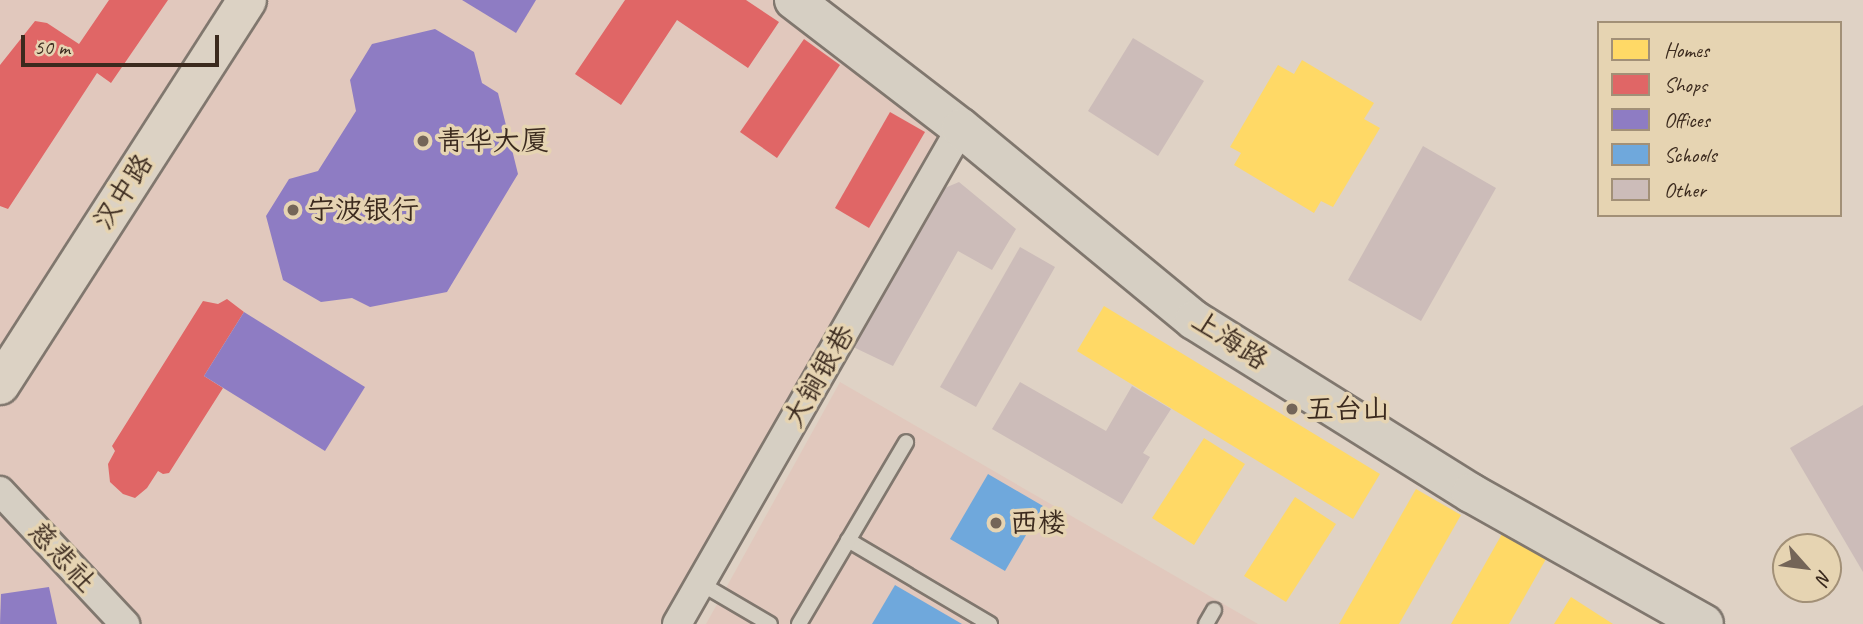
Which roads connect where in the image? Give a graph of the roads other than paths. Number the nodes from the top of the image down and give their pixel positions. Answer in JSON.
{"nodes":[{"id":1,"x":247,"y":0,"type":"edge"},
{"id":2,"x":794,"y":0,"type":"edge"},
{"id":3,"x":961,"y":128,"type":"junction"},
{"id":4,"x":4,"y":364,"type":"edge"},
{"id":5,"x":906,"y":442,"type":"dead end"},
{"id":6,"x":0,"y":491,"type":"edge"},
{"id":7,"x":848,"y":540,"type":"junction"},
{"id":8,"x":700,"y":583,"type":"junction"},
{"id":9,"x":1214,"y":610,"type":"dead end"},
{"id":10,"x":125,"y":624,"type":"edge"},
{"id":11,"x":677,"y":624,"type":"edge"},
{"id":12,"x":770,"y":624,"type":"edge"},
{"id":13,"x":799,"y":624,"type":"edge"},
{"id":14,"x":990,"y":624,"type":"edge"},
{"id":15,"x":1206,"y":624,"type":"edge"},
{"id":16,"x":1704,"y":624,"type":"edge"}],
"edges":[{"from":1,"to":4,"type":"main road","name":"汉中路"},
{"from":2,"to":3,"type":"main road","name":"上海路"},
{"from":3,"to":8,"type":"street","name":"大锏银巷"},
{"from":3,"to":16,"type":"main road","name":"上海路"},
{"from":5,"to":7,"type":"lane"},
{"from":6,"to":10,"type":"street","name":"慈悲社"},
{"from":7,"to":13,"type":"lane"},
{"from":7,"to":14,"type":"lane"},
{"from":8,"to":11,"type":"street","name":"大锏银巷"},
{"from":8,"to":12,"type":"lane"},
{"from":9,"to":15,"type":"lane"}]}
